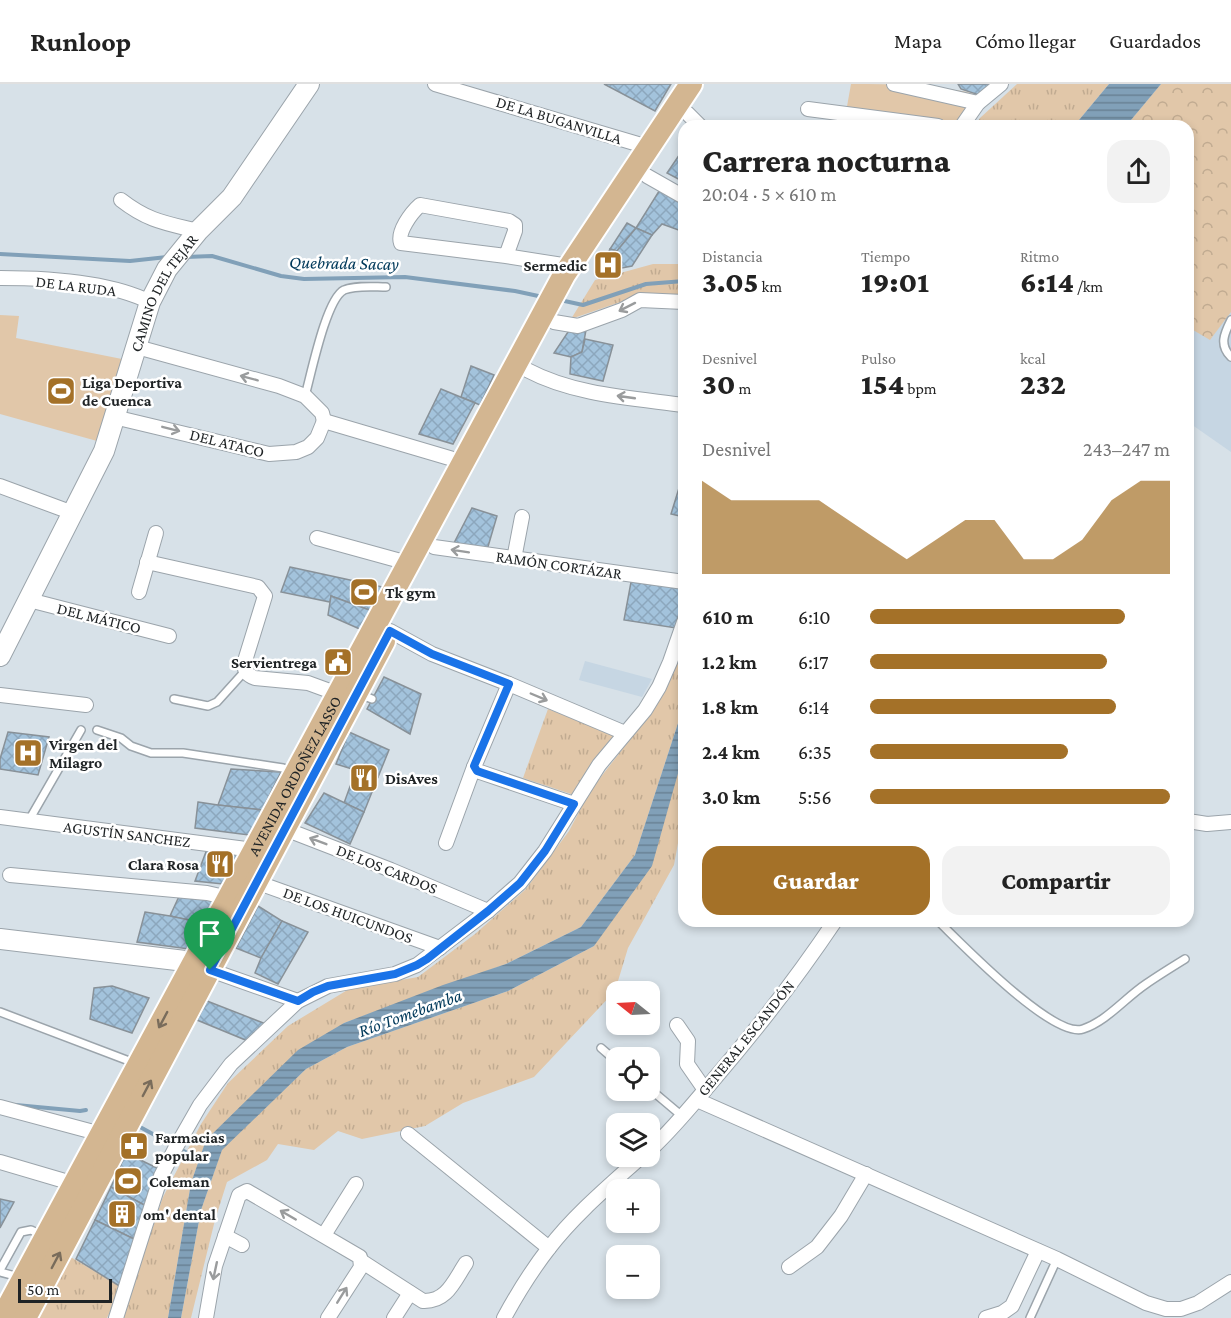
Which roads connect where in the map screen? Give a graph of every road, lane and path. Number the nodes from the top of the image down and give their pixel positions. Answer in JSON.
{"nodes":[{"id":1,"x":309,"y":84,"type":"edge"},
{"id":2,"x":438,"y":84,"type":"edge"},
{"id":3,"x":488,"y":84,"type":"edge"},
{"id":4,"x":691,"y":84,"type":"edge"},
{"id":5,"x":706,"y":84,"type":"edge"},
{"id":6,"x":894,"y":84,"type":"edge"},
{"id":7,"x":1001,"y":84,"type":"edge"},
{"id":8,"x":482,"y":97,"type":"junction"},
{"id":9,"x":978,"y":103,"type":"junction"},
{"id":10,"x":808,"y":109,"type":"dead end"},
{"id":11,"x":693,"y":120,"type":"edge"},
{"id":12,"x":892,"y":120,"type":"edge"},
{"id":13,"x":966,"y":120,"type":"edge"},
{"id":14,"x":678,"y":138,"type":"edge"},
{"id":15,"x":648,"y":147,"type":"junction"},
{"id":16,"x":647,"y":176,"type":"junction"},
{"id":17,"x":678,"y":194,"type":"edge"},
{"id":18,"x":121,"y":200,"type":"dead end"},
{"id":19,"x":194,"y":235,"type":"junction"},
{"id":20,"x":506,"y":256,"type":"junction"},
{"id":21,"x":570,"y":274,"type":"junction"},
{"id":22,"x":0,"y":278,"type":"edge"},
{"id":23,"x":386,"y":287,"type":"dead end"},
{"id":24,"x":150,"y":302,"type":"junction"},
{"id":25,"x":678,"y":302,"type":"edge"},
{"id":26,"x":1231,"y":320,"type":"edge"},
{"id":27,"x":546,"y":322,"type":"junction"},
{"id":28,"x":136,"y":347,"type":"junction"},
{"id":29,"x":1231,"y":357,"type":"edge"},
{"id":30,"x":527,"y":369,"type":"junction"},
{"id":31,"x":305,"y":396,"type":"junction"},
{"id":32,"x":678,"y":404,"type":"edge"},
{"id":33,"x":114,"y":417,"type":"junction"},
{"id":34,"x":324,"y":421,"type":"junction"},
{"id":35,"x":463,"y":462,"type":"junction"},
{"id":36,"x":0,"y":486,"type":"edge"},
{"id":37,"x":73,"y":513,"type":"junction"},
{"id":38,"x":522,"y":517,"type":"dead end"},
{"id":39,"x":156,"y":533,"type":"dead end"},
{"id":40,"x":317,"y":538,"type":"dead end"},
{"id":41,"x":434,"y":547,"type":"junction"},
{"id":42,"x":513,"y":560,"type":"junction"},
{"id":43,"x":147,"y":562,"type":"junction"},
{"id":44,"x":408,"y":563,"type":"junction"},
{"id":45,"x":678,"y":581,"type":"edge"},
{"id":46,"x":139,"y":592,"type":"dead end"},
{"id":47,"x":29,"y":600,"type":"junction"},
{"id":48,"x":390,"y":631,"type":"junction"},
{"id":49,"x":168,"y":636,"type":"dead end"},
{"id":50,"x":678,"y":639,"type":"edge"},
{"id":51,"x":0,"y":656,"type":"edge"},
{"id":52,"x":245,"y":671,"type":"junction"},
{"id":53,"x":509,"y":684,"type":"junction"},
{"id":54,"x":0,"y":695,"type":"edge"},
{"id":55,"x":356,"y":695,"type":"junction"},
{"id":56,"x":174,"y":699,"type":"dead end"},
{"id":57,"x":86,"y":705,"type":"dead end"},
{"id":58,"x":96,"y":729,"type":"dead end"},
{"id":59,"x":81,"y":730,"type":"dead end"},
{"id":60,"x":625,"y":733,"type":"junction"},
{"id":61,"x":474,"y":766,"type":"junction"},
{"id":62,"x":296,"y":773,"type":"junction"},
{"id":63,"x":574,"y":804,"type":"junction"},
{"id":64,"x":0,"y":817,"type":"edge"},
{"id":65,"x":1194,"y":821,"type":"edge"},
{"id":66,"x":28,"y":822,"type":"junction"},
{"id":67,"x":1231,"y":822,"type":"edge"},
{"id":68,"x":285,"y":829,"type":"junction"},
{"id":69,"x":446,"y":843,"type":"dead end"},
{"id":70,"x":254,"y":851,"type":"junction"},
{"id":71,"x":10,"y":875,"type":"dead end"},
{"id":72,"x":256,"y":882,"type":"junction"},
{"id":73,"x":229,"y":898,"type":"junction"},
{"id":74,"x":488,"y":911,"type":"junction"},
{"id":75,"x":831,"y":927,"type":"edge"},
{"id":76,"x":944,"y":927,"type":"edge"},
{"id":77,"x":0,"y":939,"type":"edge"},
{"id":78,"x":440,"y":948,"type":"junction"},
{"id":79,"x":1185,"y":959,"type":"dead end"},
{"id":80,"x":202,"y":967,"type":"junction"},
{"id":81,"x":298,"y":1001,"type":"junction"},
{"id":82,"x":0,"y":1012,"type":"edge"},
{"id":83,"x":676,"y":1025,"type":"dead end"},
{"id":84,"x":601,"y":1048,"type":"dead end"},
{"id":85,"x":606,"y":1052,"type":"edge"},
{"id":86,"x":139,"y":1065,"type":"junction"},
{"id":87,"x":701,"y":1095,"type":"junction"},
{"id":88,"x":660,"y":1097,"type":"edge"},
{"id":89,"x":0,"y":1107,"type":"edge"},
{"id":90,"x":682,"y":1116,"type":"junction"},
{"id":91,"x":101,"y":1134,"type":"junction"},
{"id":92,"x":408,"y":1134,"type":"dead end"},
{"id":93,"x":660,"y":1139,"type":"edge"},
{"id":94,"x":0,"y":1162,"type":"edge"},
{"id":95,"x":630,"y":1167,"type":"edge"},
{"id":96,"x":866,"y":1174,"type":"junction"},
{"id":97,"x":356,"y":1184,"type":"dead end"},
{"id":98,"x":75,"y":1185,"type":"junction"},
{"id":99,"x":324,"y":1235,"type":"junction"},
{"id":100,"x":225,"y":1236,"type":"junction"},
{"id":101,"x":47,"y":1237,"type":"junction"},
{"id":102,"x":242,"y":1245,"type":"dead end"},
{"id":103,"x":549,"y":1248,"type":"junction"},
{"id":104,"x":1038,"y":1251,"type":"junction"},
{"id":105,"x":1057,"y":1259,"type":"junction"},
{"id":106,"x":361,"y":1262,"type":"junction"},
{"id":107,"x":466,"y":1263,"type":"dead end"},
{"id":108,"x":789,"y":1267,"type":"dead end"},
{"id":109,"x":0,"y":1271,"type":"edge"},
{"id":110,"x":24,"y":1279,"type":"junction"},
{"id":111,"x":1231,"y":1282,"type":"edge"},
{"id":112,"x":410,"y":1293,"type":"junction"},
{"id":113,"x":2,"y":1318,"type":"edge"},
{"id":114,"x":25,"y":1318,"type":"edge"},
{"id":115,"x":116,"y":1318,"type":"edge"},
{"id":116,"x":206,"y":1318,"type":"edge"},
{"id":117,"x":328,"y":1318,"type":"edge"},
{"id":118,"x":394,"y":1318,"type":"edge"},
{"id":119,"x":504,"y":1318,"type":"edge"},
{"id":120,"x":986,"y":1318,"type":"edge"},
{"id":121,"x":1030,"y":1318,"type":"edge"}],
"edges":[{"from":1,"to":19,"type":"street","name":"CAMINO DEL TEJAR"},
{"from":2,"to":8,"type":"street","name":"DE LA BUGANVILLA"},
{"from":3,"to":8,"type":"street"},
{"from":4,"to":15,"type":"main road","name":"AVENIDA ORDOÑEZ LASSO"},
{"from":5,"to":11,"type":"main road","name":"AVENIDA ORDOÑEZ LASSO"},
{"from":6,"to":9,"type":"street"},
{"from":7,"to":9,"type":"street"},
{"from":8,"to":15,"type":"street","name":"DE LA BUGANVILLA"},
{"from":9,"to":13,"type":"street"},
{"from":10,"to":12,"type":"street"},
{"from":14,"to":16,"type":"main road","name":"AVENIDA ORDOÑEZ LASSO"},
{"from":15,"to":21,"type":"main road","name":"AVENIDA ORDOÑEZ LASSO"},
{"from":16,"to":17,"type":"street"},
{"from":16,"to":21,"type":"main road","name":"AVENIDA ORDOÑEZ LASSO"},
{"from":18,"to":19,"type":"street"},
{"from":19,"to":24,"type":"street","name":"CAMINO DEL TEJAR"},
{"from":20,"to":20,"type":"street"},
{"from":20,"to":21,"type":"street"},
{"from":21,"to":27,"type":"main road","name":"AVENIDA ORDOÑEZ LASSO"},
{"from":22,"to":24,"type":"street","name":"DE LA RUDA"},
{"from":23,"to":31,"type":"lane"},
{"from":24,"to":28,"type":"street","name":"CAMINO DEL TEJAR"},
{"from":25,"to":27,"type":"street","one_way":true},
{"from":26,"to":29,"type":"lane"},
{"from":27,"to":30,"type":"main road","name":"AVENIDA ORDOÑEZ LASSO"},
{"from":27,"to":35,"type":"main road","name":"AVENIDA ORDOÑEZ LASSO"},
{"from":31,"to":28,"type":"street","one_way":true},
{"from":28,"to":33,"type":"street","name":"CAMINO DEL TEJAR"},
{"from":32,"to":30,"type":"street","one_way":true},
{"from":30,"to":41,"type":"main road","name":"AVENIDA ORDOÑEZ LASSO"},
{"from":31,"to":34,"type":"street"},
{"from":33,"to":34,"type":"street","name":"DEL ATACO","one_way":true},
{"from":33,"to":37,"type":"street","name":"CAMINO DEL TEJAR"},
{"from":34,"to":35,"type":"street"},
{"from":35,"to":44,"type":"main road","name":"AVENIDA ORDOÑEZ LASSO"},
{"from":36,"to":37,"type":"street"},
{"from":37,"to":47,"type":"street","name":"CAMINO DEL TEJAR"},
{"from":38,"to":42,"type":"street"},
{"from":39,"to":43,"type":"street"},
{"from":40,"to":44,"type":"street"},
{"from":42,"to":41,"type":"street","name":"RAMÓN CORTÁZAR","one_way":true},
{"from":41,"to":48,"type":"main road","name":"AVENIDA ORDOÑEZ LASSO"},
{"from":42,"to":45,"type":"street","name":"RAMÓN CORTÁZAR"},
{"from":43,"to":46,"type":"street"},
{"from":43,"to":52,"type":"street"},
{"from":44,"to":55,"type":"main road","name":"AVENIDA ORDOÑEZ LASSO"},
{"from":47,"to":49,"type":"street","name":"DEL MÁTICO"},
{"from":47,"to":51,"type":"street","name":"CAMINO DEL TEJAR"},
{"from":48,"to":53,"type":"street"},
{"from":48,"to":55,"type":"main road","name":"AVENIDA ORDOÑEZ LASSO"},
{"from":50,"to":60,"type":"street"},
{"from":52,"to":55,"type":"street"},
{"from":52,"to":56,"type":"lane"},
{"from":53,"to":60,"type":"street","one_way":true},
{"from":53,"to":61,"type":"street"},
{"from":54,"to":57,"type":"street"},
{"from":55,"to":62,"type":"main road","name":"AVENIDA ORDOÑEZ LASSO"},
{"from":55,"to":68,"type":"main road","name":"AVENIDA ORDOÑEZ LASSO"},
{"from":58,"to":62,"type":"lane"},
{"from":59,"to":66,"type":"lane"},
{"from":60,"to":63,"type":"street"},
{"from":61,"to":63,"type":"street"},
{"from":61,"to":69,"type":"street"},
{"from":62,"to":70,"type":"main road","name":"AVENIDA ORDOÑEZ LASSO"},
{"from":63,"to":74,"type":"street"},
{"from":64,"to":66,"type":"street","name":"AGUSTÍN SANCHEZ"},
{"from":65,"to":67,"type":"street"},
{"from":66,"to":70,"type":"street","name":"AGUSTÍN SANCHEZ"},
{"from":68,"to":72,"type":"main road","name":"AVENIDA ORDOÑEZ LASSO"},
{"from":74,"to":68,"type":"street","name":"DE LOS CARDOS","one_way":true},
{"from":70,"to":73,"type":"main road","name":"AVENIDA ORDOÑEZ LASSO"},
{"from":71,"to":73,"type":"street"},
{"from":72,"to":78,"type":"street","name":"DE LOS HUICUNDOS"},
{"from":72,"to":80,"type":"main road","name":"AVENIDA ORDOÑEZ LASSO"},
{"from":73,"to":80,"type":"main road","name":"AVENIDA ORDOÑEZ LASSO"},
{"from":74,"to":78,"type":"street"},
{"from":75,"to":87,"type":"street","name":"GENERAL ESCANDÓN"},
{"from":76,"to":79,"type":"lane"},
{"from":77,"to":80,"type":"street"},
{"from":78,"to":81,"type":"street"},
{"from":80,"to":81,"type":"street"},
{"from":80,"to":86,"type":"main road","name":"AVENIDA ORDOÑEZ LASSO","one_way":true},
{"from":114,"to":80,"type":"main road","name":"AVENIDA ORDOÑEZ LASSO","one_way":true},
{"from":81,"to":115,"type":"street"},
{"from":82,"to":86,"type":"lane"},
{"from":83,"to":87,"type":"street"},
{"from":84,"to":85,"type":"lane"},
{"from":86,"to":91,"type":"main road","name":"AVENIDA ORDOÑEZ LASSO"},
{"from":87,"to":90,"type":"street","name":"GENERAL ESCANDÓN"},
{"from":87,"to":96,"type":"street"},
{"from":88,"to":90,"type":"lane"},
{"from":89,"to":91,"type":"street"},
{"from":90,"to":93,"type":"street","name":"GENERAL ESCANDÓN"},
{"from":91,"to":98,"type":"main road","name":"AVENIDA ORDOÑEZ LASSO"},
{"from":92,"to":103,"type":"street"},
{"from":94,"to":98,"type":"street"},
{"from":95,"to":103,"type":"street"},
{"from":96,"to":104,"type":"street"},
{"from":96,"to":108,"type":"street"},
{"from":97,"to":99,"type":"street"},
{"from":98,"to":101,"type":"main road","name":"AVENIDA ORDOÑEZ LASSO"},
{"from":99,"to":100,"type":"street","one_way":true},
{"from":99,"to":106,"type":"street"},
{"from":100,"to":102,"type":"street"},
{"from":100,"to":116,"type":"street","one_way":true},
{"from":101,"to":109,"type":"lane"},
{"from":101,"to":110,"type":"main road","name":"AVENIDA ORDOÑEZ LASSO"},
{"from":103,"to":119,"type":"street"},
{"from":104,"to":105,"type":"street"},
{"from":104,"to":120,"type":"street"},
{"from":105,"to":111,"type":"street"},
{"from":105,"to":121,"type":"lane"},
{"from":106,"to":112,"type":"street"},
{"from":117,"to":106,"type":"street","one_way":true},
{"from":107,"to":112,"type":"street"},
{"from":109,"to":110,"type":"lane"},
{"from":110,"to":113,"type":"main road","name":"AVENIDA ORDOÑEZ LASSO"},
{"from":112,"to":118,"type":"street"}]}
